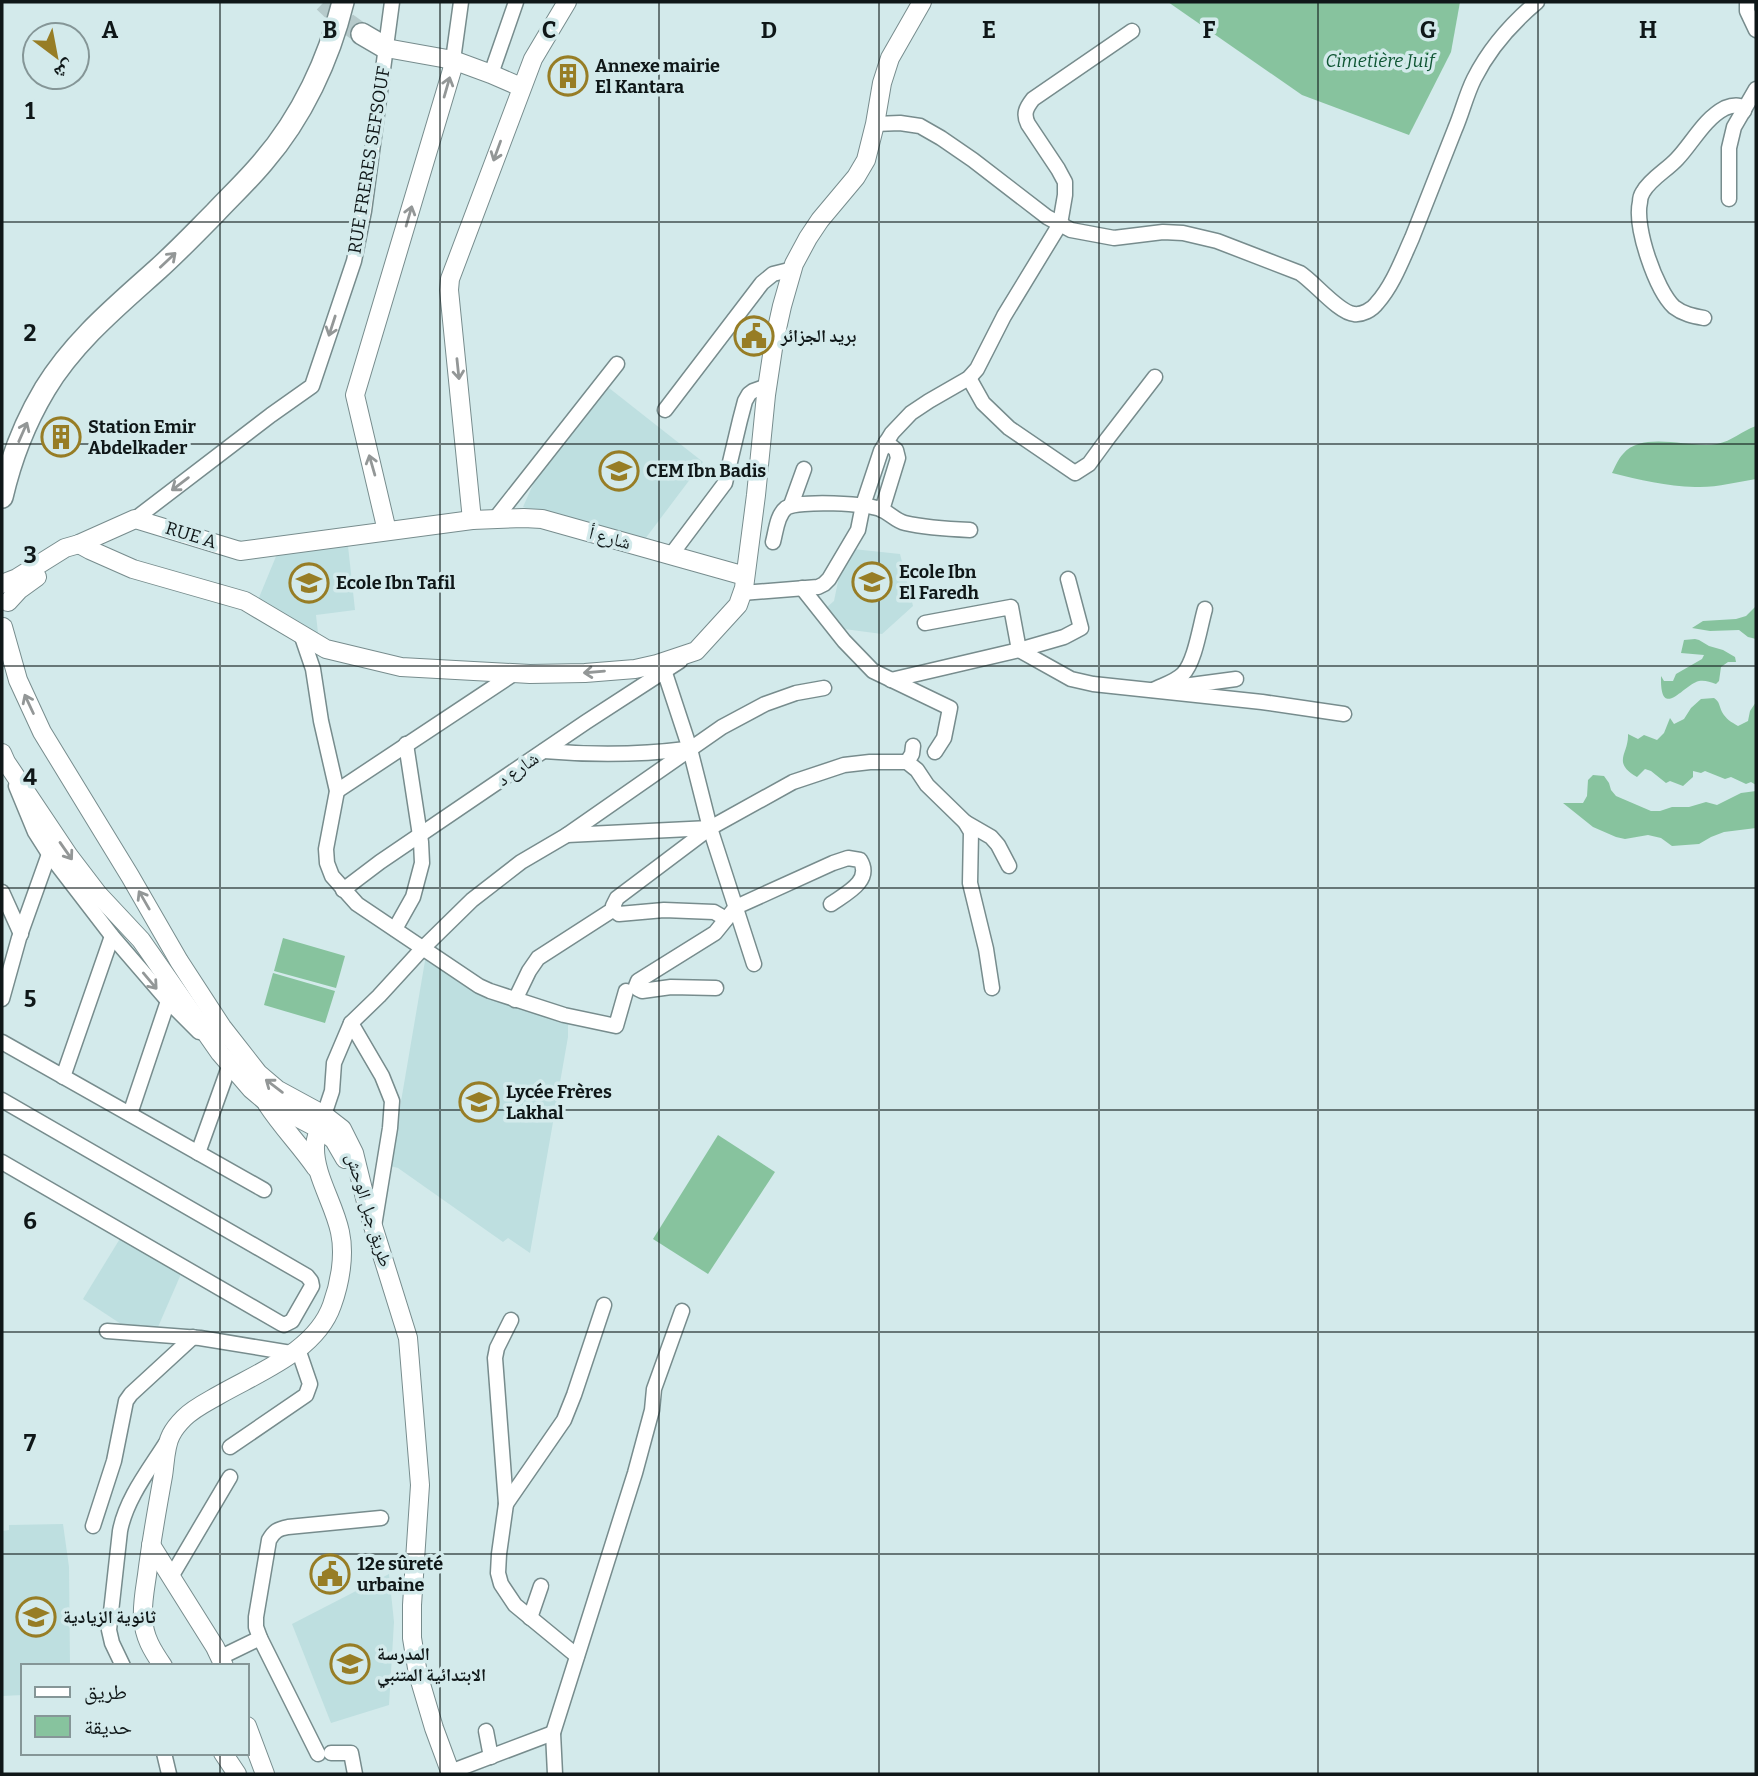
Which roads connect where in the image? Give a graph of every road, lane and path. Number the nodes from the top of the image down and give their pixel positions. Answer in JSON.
{"nodes":[{"id":1,"x":343,"y":2,"type":"edge"},
{"id":2,"x":392,"y":2,"type":"edge"},
{"id":3,"x":461,"y":2,"type":"edge"},
{"id":4,"x":516,"y":2,"type":"edge"},
{"id":5,"x":567,"y":2,"type":"edge"},
{"id":6,"x":922,"y":2,"type":"edge"},
{"id":7,"x":1537,"y":2,"type":"edge"},
{"id":8,"x":1747,"y":2,"type":"edge"},
{"id":9,"x":1756,"y":30,"type":"edge"},
{"id":10,"x":1132,"y":31,"type":"dead end"},
{"id":11,"x":362,"y":34,"type":"tunnel mouth"},
{"id":12,"x":386,"y":48,"type":"junction"},
{"id":13,"x":453,"y":60,"type":"junction"},
{"id":14,"x":491,"y":74,"type":"junction"},
{"id":15,"x":521,"y":87,"type":"junction"},
{"id":16,"x":1756,"y":89,"type":"edge"},
{"id":17,"x":1744,"y":111,"type":"junction"},
{"id":18,"x":875,"y":124,"type":"junction"},
{"id":19,"x":1729,"y":199,"type":"dead end"},
{"id":20,"x":1060,"y":224,"type":"junction"},
{"id":21,"x":793,"y":269,"type":"junction"},
{"id":22,"x":1704,"y":318,"type":"dead end"},
{"id":23,"x":617,"y":364,"type":"dead end"},
{"id":24,"x":1155,"y":377,"type":"dead end"},
{"id":25,"x":969,"y":378,"type":"junction"},
{"id":26,"x":767,"y":386,"type":"junction"},
{"id":27,"x":665,"y":410,"type":"dead end"},
{"id":28,"x":886,"y":442,"type":"junction"},
{"id":29,"x":804,"y":469,"type":"dead end"},
{"id":30,"x":2,"y":497,"type":"edge"},
{"id":31,"x":791,"y":505,"type":"junction"},
{"id":32,"x":863,"y":505,"type":"junction"},
{"id":33,"x":882,"y":510,"type":"junction"},
{"id":34,"x":135,"y":519,"type":"junction"},
{"id":35,"x":495,"y":519,"type":"junction"},
{"id":36,"x":472,"y":520,"type":"junction"},
{"id":37,"x":970,"y":530,"type":"dead end"},
{"id":38,"x":387,"y":531,"type":"junction"},
{"id":39,"x":773,"y":542,"type":"dead end"},
{"id":40,"x":79,"y":544,"type":"junction"},
{"id":41,"x":671,"y":555,"type":"junction"},
{"id":42,"x":1069,"y":579,"type":"dead end"},
{"id":43,"x":743,"y":584,"type":"junction"},
{"id":44,"x":802,"y":588,"type":"junction"},
{"id":45,"x":4,"y":591,"type":"edge"},
{"id":46,"x":1205,"y":609,"type":"dead end"},
{"id":47,"x":925,"y":623,"type":"dead end"},
{"id":48,"x":2,"y":628,"type":"edge"},
{"id":49,"x":301,"y":634,"type":"junction"},
{"id":50,"x":1019,"y":650,"type":"junction"},
{"id":51,"x":663,"y":667,"type":"junction"},
{"id":52,"x":515,"y":673,"type":"junction"},
{"id":53,"x":1236,"y":679,"type":"dead end"},
{"id":54,"x":891,"y":680,"type":"junction"},
{"id":55,"x":824,"y":688,"type":"dead end"},
{"id":56,"x":1151,"y":690,"type":"junction"},
{"id":57,"x":1344,"y":714,"type":"dead end"},
{"id":58,"x":406,"y":744,"type":"junction"},
{"id":59,"x":913,"y":747,"type":"dead end"},
{"id":60,"x":690,"y":749,"type":"junction"},
{"id":61,"x":544,"y":751,"type":"junction"},
{"id":62,"x":935,"y":752,"type":"dead end"},
{"id":63,"x":4,"y":758,"type":"edge"},
{"id":64,"x":908,"y":762,"type":"junction"},
{"id":65,"x":337,"y":791,"type":"junction"},
{"id":66,"x":965,"y":822,"type":"junction"},
{"id":67,"x":710,"y":828,"type":"junction"},
{"id":68,"x":567,"y":835,"type":"junction"},
{"id":69,"x":419,"y":836,"type":"junction"},
{"id":70,"x":49,"y":854,"type":"junction"},
{"id":71,"x":1009,"y":866,"type":"dead end"},
{"id":72,"x":343,"y":890,"type":"junction"},
{"id":73,"x":2,"y":892,"type":"edge"},
{"id":74,"x":831,"y":904,"type":"dead end"},
{"id":75,"x":736,"y":907,"type":"junction"},
{"id":76,"x":614,"y":909,"type":"junction"},
{"id":77,"x":726,"y":919,"type":"junction"},
{"id":78,"x":395,"y":929,"type":"junction"},
{"id":79,"x":21,"y":934,"type":"junction"},
{"id":80,"x":112,"y":936,"type":"junction"},
{"id":81,"x":423,"y":948,"type":"junction"},
{"id":82,"x":754,"y":964,"type":"dead end"},
{"id":83,"x":716,"y":988,"type":"dead end"},
{"id":84,"x":992,"y":988,"type":"dead end"},
{"id":85,"x":626,"y":991,"type":"dead end"},
{"id":86,"x":2,"y":999,"type":"edge"},
{"id":87,"x":515,"y":1000,"type":"junction"},
{"id":88,"x":168,"y":1001,"type":"junction"},
{"id":89,"x":352,"y":1023,"type":"junction"},
{"id":90,"x":2,"y":1042,"type":"edge"},
{"id":91,"x":225,"y":1058,"type":"junction"},
{"id":92,"x":63,"y":1077,"type":"junction"},
{"id":93,"x":2,"y":1100,"type":"edge"},
{"id":94,"x":264,"y":1100,"type":"junction"},
{"id":95,"x":130,"y":1114,"type":"junction"},
{"id":96,"x":315,"y":1118,"type":"junction"},
{"id":97,"x":338,"y":1146,"type":"junction"},
{"id":98,"x":308,"y":1149,"type":"junction"},
{"id":99,"x":198,"y":1153,"type":"junction"},
{"id":100,"x":2,"y":1162,"type":"edge"},
{"id":101,"x":264,"y":1190,"type":"dead end"},
{"id":102,"x":371,"y":1218,"type":"junction"},
{"id":103,"x":604,"y":1305,"type":"dead end"},
{"id":104,"x":682,"y":1311,"type":"dead end"},
{"id":105,"x":511,"y":1320,"type":"dead end"},
{"id":106,"x":107,"y":1331,"type":"dead end"},
{"id":107,"x":193,"y":1338,"type":"junction"},
{"id":108,"x":295,"y":1351,"type":"junction"},
{"id":109,"x":170,"y":1436,"type":"junction"},
{"id":110,"x":230,"y":1447,"type":"dead end"},
{"id":111,"x":230,"y":1477,"type":"dead end"},
{"id":112,"x":506,"y":1504,"type":"junction"},
{"id":113,"x":381,"y":1518,"type":"dead end"},
{"id":114,"x":93,"y":1526,"type":"dead end"},
{"id":115,"x":150,"y":1545,"type":"junction"},
{"id":116,"x":171,"y":1577,"type":"junction"},
{"id":117,"x":541,"y":1586,"type":"dead end"},
{"id":118,"x":530,"y":1618,"type":"junction"},
{"id":119,"x":260,"y":1638,"type":"junction"},
{"id":120,"x":577,"y":1656,"type":"junction"},
{"id":121,"x":222,"y":1661,"type":"edge"},
{"id":122,"x":122,"y":1664,"type":"edge"},
{"id":123,"x":162,"y":1664,"type":"edge"},
{"id":124,"x":248,"y":1729,"type":"edge"},
{"id":125,"x":486,"y":1731,"type":"dead end"},
{"id":126,"x":553,"y":1733,"type":"junction"},
{"id":127,"x":164,"y":1755,"type":"edge"},
{"id":128,"x":224,"y":1755,"type":"edge"},
{"id":129,"x":491,"y":1756,"type":"junction"},
{"id":130,"x":451,"y":1773,"type":"edge"},
{"id":131,"x":169,"y":1774,"type":"edge"},
{"id":132,"x":237,"y":1774,"type":"edge"},
{"id":133,"x":265,"y":1774,"type":"edge"},
{"id":134,"x":355,"y":1774,"type":"edge"},
{"id":135,"x":555,"y":1774,"type":"edge"}],
"edges":[{"from":30,"to":1,"type":"highway","one_way":true},
{"from":2,"to":12,"type":"street","name":"RUE FRERES SEFSOUF"},
{"from":3,"to":13,"type":"street"},
{"from":4,"to":14,"type":"street"},
{"from":5,"to":15,"type":"main road"},
{"from":6,"to":18,"type":"main road"},
{"from":7,"to":20,"type":"street"},
{"from":8,"to":9,"type":"street"},
{"from":10,"to":20,"type":"street"},
{"from":11,"to":12,"type":"highway"},
{"from":12,"to":13,"type":"main road"},
{"from":12,"to":34,"type":"street","name":"RUE FRERES SEFSOUF","one_way":true},
{"from":13,"to":14,"type":"main road"},
{"from":38,"to":13,"type":"main road","one_way":true},
{"from":14,"to":15,"type":"main road"},
{"from":15,"to":36,"type":"main road","one_way":true},
{"from":16,"to":17,"type":"street"},
{"from":17,"to":19,"type":"street"},
{"from":17,"to":22,"type":"street"},
{"from":18,"to":20,"type":"street"},
{"from":18,"to":21,"type":"main road"},
{"from":20,"to":25,"type":"street"},
{"from":21,"to":26,"type":"main road"},
{"from":21,"to":27,"type":"street"},
{"from":23,"to":35,"type":"street"},
{"from":24,"to":25,"type":"street"},
{"from":25,"to":28,"type":"street"},
{"from":26,"to":41,"type":"street"},
{"from":26,"to":43,"type":"main road"},
{"from":28,"to":32,"type":"street"},
{"from":28,"to":33,"type":"street"},
{"from":29,"to":31,"type":"street"},
{"from":31,"to":32,"type":"street"},
{"from":31,"to":39,"type":"street"},
{"from":32,"to":33,"type":"street"},
{"from":32,"to":44,"type":"street"},
{"from":33,"to":37,"type":"street"},
{"from":34,"to":38,"type":"main road","name":"RUE A"},
{"from":34,"to":40,"type":"main road"},
{"from":35,"to":36,"type":"main road","name":"شارع أ"},
{"from":35,"to":41,"type":"main road","name":"شارع أ"},
{"from":36,"to":38,"type":"main road","name":"شارع أ"},
{"from":40,"to":45,"type":"main road"},
{"from":40,"to":49,"type":"main road"},
{"from":41,"to":43,"type":"main road","name":"شارع أ"},
{"from":42,"to":50,"type":"street"},
{"from":43,"to":44,"type":"street"},
{"from":43,"to":51,"type":"main road"},
{"from":44,"to":54,"type":"street"},
{"from":45,"to":48,"type":"main road"},
{"from":46,"to":56,"type":"street"},
{"from":47,"to":50,"type":"street"},
{"from":96,"to":48,"type":"main road","name":"طريق جبل الوحش","one_way":true},
{"from":49,"to":52,"type":"main road"},
{"from":49,"to":65,"type":"street"},
{"from":50,"to":54,"type":"street"},
{"from":50,"to":56,"type":"street"},
{"from":51,"to":52,"type":"main road","one_way":true},
{"from":51,"to":60,"type":"street"},
{"from":51,"to":61,"type":"street","name":"شارع د"},
{"from":52,"to":58,"type":"street"},
{"from":53,"to":56,"type":"street"},
{"from":54,"to":62,"type":"street"},
{"from":55,"to":60,"type":"street"},
{"from":56,"to":57,"type":"street"},
{"from":58,"to":65,"type":"street"},
{"from":58,"to":69,"type":"street"},
{"from":59,"to":64,"type":"street"},
{"from":60,"to":61,"type":"street"},
{"from":60,"to":67,"type":"street"},
{"from":60,"to":68,"type":"street"},
{"from":61,"to":69,"type":"street","name":"شارع د"},
{"from":63,"to":70,"type":"street"},
{"from":63,"to":91,"type":"main road","one_way":true},
{"from":64,"to":66,"type":"street"},
{"from":64,"to":67,"type":"street"},
{"from":65,"to":72,"type":"street"},
{"from":66,"to":71,"type":"street"},
{"from":66,"to":84,"type":"street"},
{"from":67,"to":68,"type":"street"},
{"from":67,"to":75,"type":"street"},
{"from":67,"to":76,"type":"street"},
{"from":68,"to":81,"type":"street"},
{"from":69,"to":72,"type":"street","name":"شارع د"},
{"from":69,"to":78,"type":"street"},
{"from":70,"to":79,"type":"street"},
{"from":70,"to":80,"type":"street"},
{"from":72,"to":78,"type":"street"},
{"from":73,"to":79,"type":"street"},
{"from":74,"to":75,"type":"street"},
{"from":75,"to":77,"type":"street"},
{"from":75,"to":82,"type":"street"},
{"from":76,"to":77,"type":"street"},
{"from":76,"to":87,"type":"street"},
{"from":77,"to":83,"type":"street"},
{"from":78,"to":81,"type":"street"},
{"from":79,"to":86,"type":"street"},
{"from":80,"to":88,"type":"street","one_way":true},
{"from":80,"to":92,"type":"street"},
{"from":81,"to":87,"type":"street"},
{"from":81,"to":89,"type":"street"},
{"from":85,"to":87,"type":"street"},
{"from":88,"to":91,"type":"street"},
{"from":88,"to":95,"type":"street"},
{"from":89,"to":96,"type":"street"},
{"from":89,"to":102,"type":"street"},
{"from":90,"to":92,"type":"street"},
{"from":91,"to":94,"type":"main road"},
{"from":91,"to":99,"type":"street"},
{"from":92,"to":95,"type":"street"},
{"from":93,"to":100,"type":"street"},
{"from":94,"to":96,"type":"main road"},
{"from":94,"to":98,"type":"main road"},
{"from":95,"to":99,"type":"street"},
{"from":96,"to":97,"type":"main road"},
{"from":96,"to":98,"type":"main road"},
{"from":96,"to":102,"type":"main road","name":"طريق جبل الوحش"},
{"from":97,"to":98,"type":"main road"},
{"from":97,"to":102,"type":"main road"},
{"from":98,"to":108,"type":"main road"},
{"from":99,"to":101,"type":"street"},
{"from":102,"to":130,"type":"main road","name":"طريق جبل الوحش"},
{"from":103,"to":112,"type":"street"},
{"from":104,"to":120,"type":"street"},
{"from":105,"to":112,"type":"street"},
{"from":106,"to":107,"type":"street"},
{"from":107,"to":108,"type":"street"},
{"from":107,"to":114,"type":"street"},
{"from":108,"to":109,"type":"main road"},
{"from":108,"to":110,"type":"street"},
{"from":109,"to":115,"type":"main road"},
{"from":109,"to":122,"type":"street"},
{"from":111,"to":116,"type":"street"},
{"from":112,"to":118,"type":"street"},
{"from":113,"to":119,"type":"street"},
{"from":115,"to":116,"type":"main road"},
{"from":115,"to":123,"type":"main road"},
{"from":116,"to":121,"type":"main road"},
{"from":117,"to":118,"type":"street"},
{"from":118,"to":120,"type":"street"},
{"from":119,"to":121,"type":"street"},
{"from":119,"to":134,"type":"street"},
{"from":120,"to":126,"type":"street"},
{"from":124,"to":133,"type":"main road"},
{"from":125,"to":129,"type":"street"},
{"from":126,"to":129,"type":"street"},
{"from":126,"to":135,"type":"street"},
{"from":127,"to":131,"type":"street"},
{"from":128,"to":132,"type":"main road"},
{"from":129,"to":130,"type":"street"}]}
